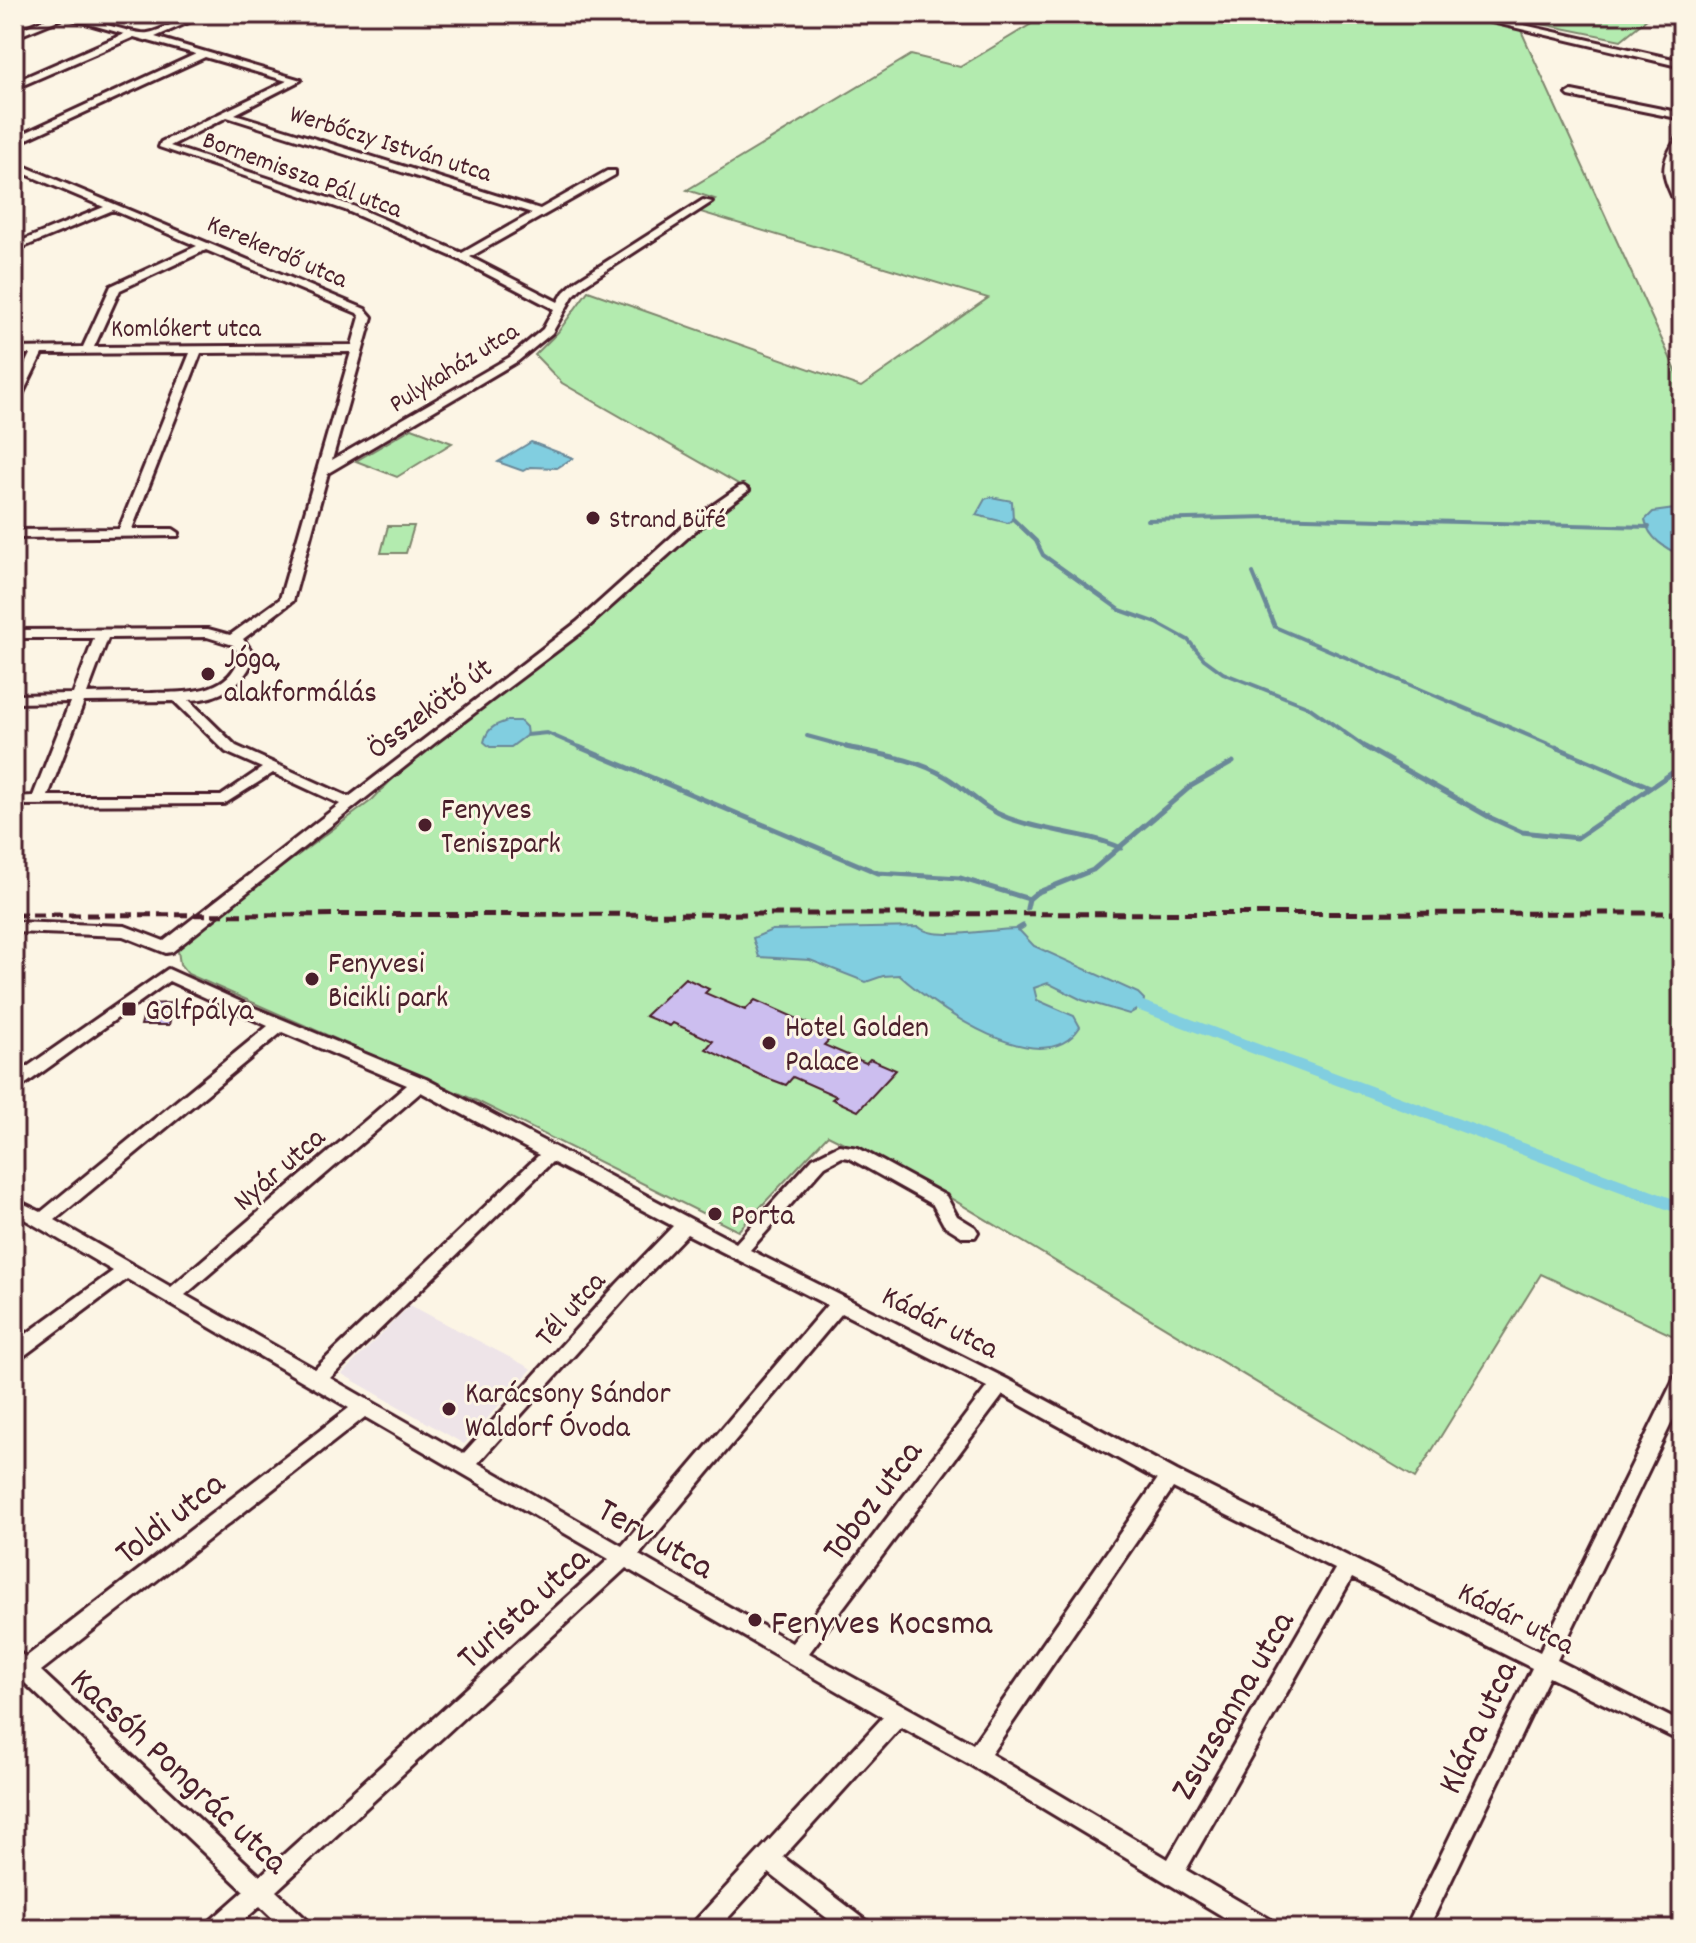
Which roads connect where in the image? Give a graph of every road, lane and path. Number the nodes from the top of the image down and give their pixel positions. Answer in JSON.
{"nodes":[{"id":1,"x":202,"y":14,"type":"edge"},
{"id":2,"x":1463,"y":14,"type":"edge"},
{"id":3,"x":68,"y":15,"type":"edge"},
{"id":4,"x":132,"y":34,"type":"junction"},
{"id":5,"x":14,"y":35,"type":"edge"},
{"id":6,"x":145,"y":38,"type":"junction"},
{"id":7,"x":204,"y":54,"type":"junction"},
{"id":8,"x":1682,"y":64,"type":"edge"},
{"id":9,"x":14,"y":86,"type":"edge"},
{"id":10,"x":1572,"y":94,"type":"dead end"},
{"id":11,"x":226,"y":114,"type":"junction"},
{"id":12,"x":1682,"y":116,"type":"edge"},
{"id":13,"x":1682,"y":139,"type":"edge"},
{"id":14,"x":14,"y":142,"type":"edge"},
{"id":15,"x":17,"y":169,"type":"edge"},
{"id":16,"x":1666,"y":171,"type":"junction"},
{"id":17,"x":1682,"y":172,"type":"edge"},
{"id":18,"x":611,"y":173,"type":"dead end"},
{"id":19,"x":707,"y":202,"type":"dead end"},
{"id":20,"x":114,"y":206,"type":"junction"},
{"id":21,"x":1682,"y":207,"type":"edge"},
{"id":22,"x":542,"y":213,"type":"junction"},
{"id":23,"x":208,"y":245,"type":"junction"},
{"id":24,"x":14,"y":248,"type":"edge"},
{"id":25,"x":462,"y":257,"type":"junction"},
{"id":26,"x":561,"y":308,"type":"junction"},
{"id":27,"x":358,"y":348,"type":"junction"},
{"id":28,"x":197,"y":349,"type":"junction"},
{"id":29,"x":38,"y":350,"type":"junction"},
{"id":30,"x":87,"y":350,"type":"junction"},
{"id":31,"x":14,"y":351,"type":"edge"},
{"id":32,"x":14,"y":399,"type":"edge"},
{"id":33,"x":324,"y":470,"type":"junction"},
{"id":34,"x":743,"y":490,"type":"dead end"},
{"id":35,"x":124,"y":533,"type":"junction"},
{"id":36,"x":173,"y":533,"type":"dead end"},
{"id":37,"x":14,"y":534,"type":"edge"},
{"id":38,"x":103,"y":633,"type":"junction"},
{"id":39,"x":14,"y":634,"type":"edge"},
{"id":40,"x":234,"y":639,"type":"junction"},
{"id":41,"x":179,"y":698,"type":"junction"},
{"id":42,"x":14,"y":699,"type":"edge"},
{"id":43,"x":79,"y":699,"type":"junction"},
{"id":44,"x":270,"y":769,"type":"junction"},
{"id":45,"x":14,"y":801,"type":"edge"},
{"id":46,"x":39,"y":801,"type":"junction"},
{"id":47,"x":351,"y":803,"type":"junction"},
{"id":48,"x":14,"y":927,"type":"edge"},
{"id":49,"x":166,"y":948,"type":"junction"},
{"id":50,"x":168,"y":974,"type":"junction"},
{"id":51,"x":280,"y":1025,"type":"junction"},
{"id":52,"x":420,"y":1083,"type":"junction"},
{"id":53,"x":14,"y":1084,"type":"edge"},
{"id":54,"x":550,"y":1154,"type":"junction"},
{"id":55,"x":14,"y":1205,"type":"edge"},
{"id":56,"x":42,"y":1221,"type":"junction"},
{"id":57,"x":685,"y":1225,"type":"junction"},
{"id":58,"x":969,"y":1232,"type":"dead end"},
{"id":59,"x":738,"y":1252,"type":"junction"},
{"id":60,"x":128,"y":1269,"type":"junction"},
{"id":61,"x":173,"y":1295,"type":"junction"},
{"id":62,"x":839,"y":1303,"type":"junction"},
{"id":63,"x":14,"y":1353,"type":"edge"},
{"id":64,"x":316,"y":1380,"type":"junction"},
{"id":65,"x":1682,"y":1381,"type":"edge"},
{"id":66,"x":1000,"y":1384,"type":"junction"},
{"id":67,"x":364,"y":1407,"type":"junction"},
{"id":68,"x":464,"y":1466,"type":"junction"},
{"id":69,"x":1170,"y":1477,"type":"junction"},
{"id":70,"x":626,"y":1556,"type":"junction"},
{"id":71,"x":1348,"y":1566,"type":"junction"},
{"id":72,"x":795,"y":1655,"type":"junction"},
{"id":73,"x":1542,"y":1664,"type":"junction"},
{"id":74,"x":18,"y":1669,"type":"edge"},
{"id":75,"x":898,"y":1715,"type":"junction"},
{"id":76,"x":1682,"y":1733,"type":"edge"},
{"id":77,"x":977,"y":1757,"type":"junction"},
{"id":78,"x":769,"y":1859,"type":"junction"},
{"id":79,"x":1171,"y":1875,"type":"junction"},
{"id":80,"x":260,"y":1891,"type":"junction"},
{"id":81,"x":218,"y":1929,"type":"edge"},
{"id":82,"x":300,"y":1929,"type":"edge"},
{"id":83,"x":703,"y":1929,"type":"edge"},
{"id":84,"x":859,"y":1929,"type":"edge"},
{"id":85,"x":1265,"y":1929,"type":"edge"},
{"id":86,"x":1416,"y":1929,"type":"edge"}],
"edges":[{"from":1,"to":6,"type":"street"},
{"from":2,"to":8,"type":"street"},
{"from":3,"to":4,"type":"street"},
{"from":3,"to":5,"type":"street"},
{"from":4,"to":6,"type":"street"},
{"from":4,"to":9,"type":"street"},
{"from":6,"to":7,"type":"street"},
{"from":7,"to":11,"type":"street","name":"Bornemissza Pál utca"},
{"from":7,"to":14,"type":"street"},
{"from":10,"to":12,"type":"street"},
{"from":11,"to":22,"type":"street","name":"Werbőczy István utca"},
{"from":11,"to":25,"type":"street","name":"Bornemissza Pál utca"},
{"from":13,"to":16,"type":"street"},
{"from":15,"to":20,"type":"street","name":"Kerekerdő utca"},
{"from":16,"to":17,"type":"street"},
{"from":16,"to":21,"type":"street"},
{"from":18,"to":22,"type":"street"},
{"from":19,"to":26,"type":"street","name":"Pulykaház utca"},
{"from":20,"to":23,"type":"street","name":"Kerekerdő utca"},
{"from":20,"to":24,"type":"street"},
{"from":22,"to":25,"type":"street"},
{"from":23,"to":27,"type":"street","name":"Kerekerdő utca"},
{"from":23,"to":30,"type":"street"},
{"from":25,"to":26,"type":"street","name":"Bornemissza Pál utca"},
{"from":26,"to":33,"type":"street","name":"Pulykaház utca"},
{"from":27,"to":28,"type":"street","name":"Komlókert utca"},
{"from":27,"to":33,"type":"street","name":"Kerekerdő utca"},
{"from":28,"to":30,"type":"street","name":"Komlókert utca"},
{"from":28,"to":35,"type":"street"},
{"from":29,"to":30,"type":"street","name":"Komlókert utca"},
{"from":29,"to":31,"type":"street","name":"Komlókert utca"},
{"from":29,"to":32,"type":"street"},
{"from":33,"to":40,"type":"street","name":"Kerekerdő utca"},
{"from":34,"to":47,"type":"street","name":"Összekötő út"},
{"from":35,"to":36,"type":"street"},
{"from":35,"to":37,"type":"street"},
{"from":38,"to":39,"type":"street"},
{"from":38,"to":40,"type":"street"},
{"from":38,"to":43,"type":"street"},
{"from":40,"to":41,"type":"street"},
{"from":41,"to":43,"type":"street"},
{"from":41,"to":44,"type":"street"},
{"from":42,"to":43,"type":"street"},
{"from":43,"to":46,"type":"street"},
{"from":44,"to":46,"type":"street"},
{"from":44,"to":47,"type":"street"},
{"from":45,"to":46,"type":"street"},
{"from":47,"to":49,"type":"street","name":"Összekötő út"},
{"from":48,"to":49,"type":"street"},
{"from":49,"to":50,"type":"street"},
{"from":50,"to":51,"type":"street","name":"Kádár utca"},
{"from":50,"to":53,"type":"street"},
{"from":51,"to":52,"type":"street","name":"Kádár utca"},
{"from":51,"to":56,"type":"street"},
{"from":52,"to":54,"type":"street","name":"Kádár utca"},
{"from":52,"to":61,"type":"street","name":"Nyár utca"},
{"from":54,"to":57,"type":"street","name":"Kádár utca"},
{"from":54,"to":64,"type":"street"},
{"from":55,"to":56,"type":"street","name":"Terv utca"},
{"from":56,"to":60,"type":"street","name":"Terv utca"},
{"from":57,"to":59,"type":"street","name":"Kádár utca"},
{"from":57,"to":68,"type":"street","name":"Tél utca"},
{"from":58,"to":59,"type":"street"},
{"from":59,"to":62,"type":"street","name":"Kádár utca"},
{"from":60,"to":61,"type":"street","name":"Terv utca"},
{"from":60,"to":63,"type":"street"},
{"from":61,"to":64,"type":"street","name":"Terv utca"},
{"from":62,"to":66,"type":"street","name":"Kádár utca"},
{"from":62,"to":70,"type":"street","name":"Turista utca"},
{"from":64,"to":67,"type":"street","name":"Terv utca"},
{"from":65,"to":73,"type":"street","name":"Klára utca"},
{"from":66,"to":69,"type":"street","name":"Kádár utca"},
{"from":66,"to":72,"type":"street","name":"Toboz utca"},
{"from":67,"to":68,"type":"street","name":"Terv utca"},
{"from":67,"to":74,"type":"street","name":"Toldi utca"},
{"from":68,"to":70,"type":"street","name":"Terv utca"},
{"from":69,"to":71,"type":"street","name":"Kádár utca"},
{"from":69,"to":77,"type":"street"},
{"from":70,"to":72,"type":"street","name":"Terv utca"},
{"from":70,"to":80,"type":"street","name":"Turista utca"},
{"from":71,"to":73,"type":"street","name":"Kádár utca"},
{"from":71,"to":79,"type":"street","name":"Zsuzsanna utca"},
{"from":72,"to":75,"type":"street","name":"Terv utca"},
{"from":73,"to":76,"type":"street","name":"Kádár utca"},
{"from":73,"to":86,"type":"street","name":"Klára utca"},
{"from":74,"to":80,"type":"street","name":"Kacsóh Pongrác utca"},
{"from":75,"to":77,"type":"street","name":"Terv utca"},
{"from":75,"to":78,"type":"street"},
{"from":77,"to":79,"type":"street","name":"Terv utca"},
{"from":78,"to":83,"type":"street"},
{"from":78,"to":84,"type":"street"},
{"from":79,"to":85,"type":"street","name":"Terv utca"},
{"from":80,"to":81,"type":"street","name":"Turista utca"},
{"from":80,"to":82,"type":"street","name":"Kacsóh Pongrác utca"}]}
